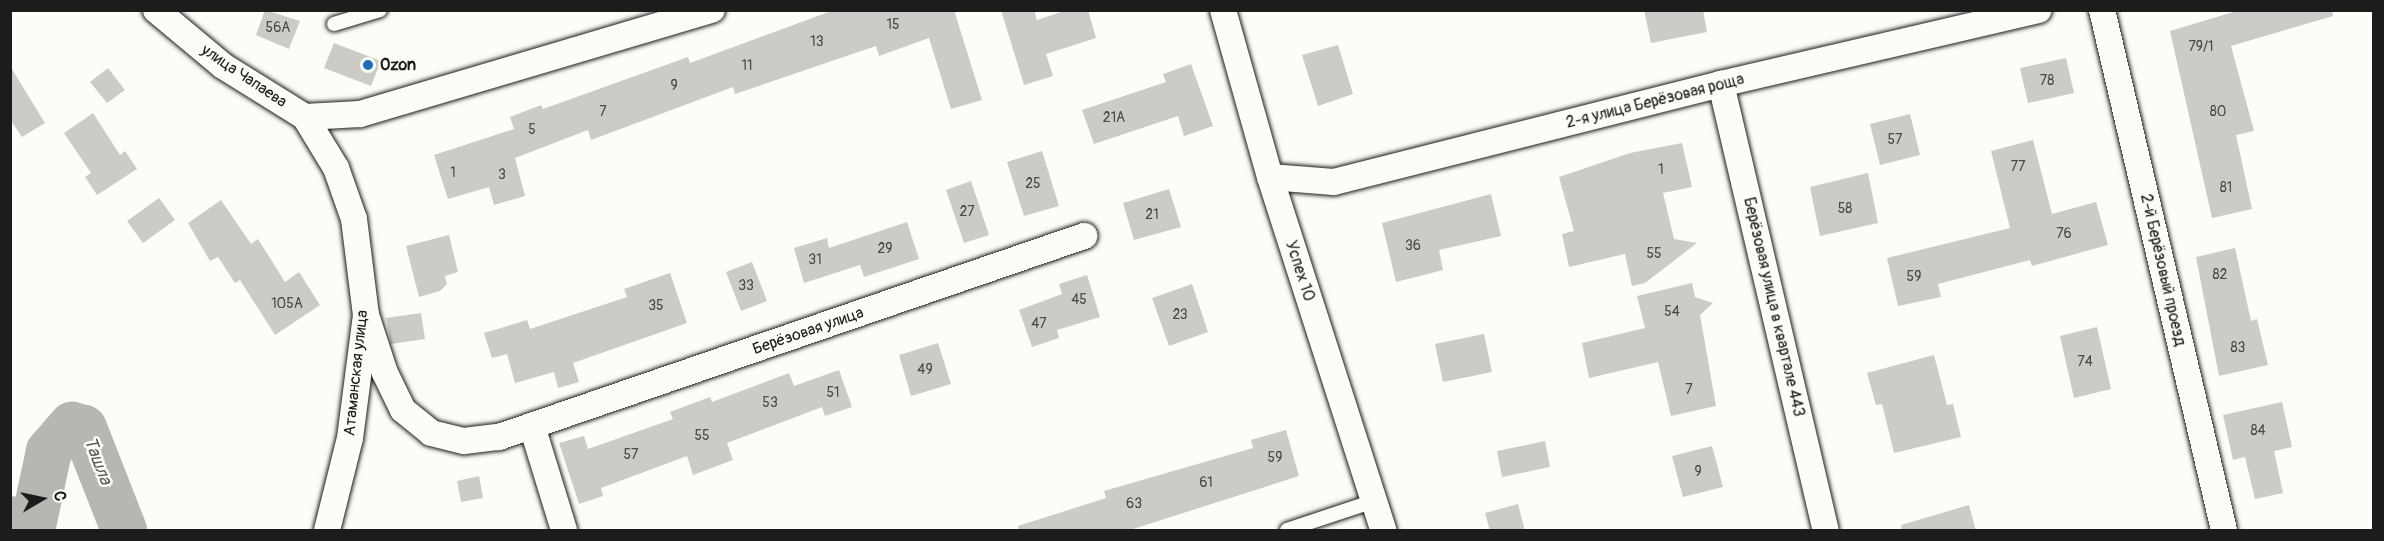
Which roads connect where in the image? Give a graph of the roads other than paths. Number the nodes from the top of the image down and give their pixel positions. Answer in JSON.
{"nodes":[{"id":1,"x":156,"y":10,"type":"edge"},
{"id":2,"x":380,"y":10,"type":"edge"},
{"id":3,"x":712,"y":10,"type":"edge"},
{"id":4,"x":1223,"y":10,"type":"edge"},
{"id":5,"x":2039,"y":10,"type":"edge"},
{"id":6,"x":2102,"y":10,"type":"edge"},
{"id":7,"x":334,"y":24,"type":"dead end"},
{"id":8,"x":1721,"y":84,"type":"junction"},
{"id":9,"x":304,"y":117,"type":"junction"},
{"id":10,"x":1270,"y":177,"type":"junction"},
{"id":11,"x":1084,"y":236,"type":"dead end"},
{"id":12,"x":366,"y":315,"type":"junction"},
{"id":13,"x":532,"y":426,"type":"junction"},
{"id":14,"x":1374,"y":501,"type":"junction"},
{"id":15,"x":327,"y":531,"type":"edge"},
{"id":16,"x":564,"y":531,"type":"edge"},
{"id":17,"x":1287,"y":531,"type":"edge"},
{"id":18,"x":1383,"y":531,"type":"edge"},
{"id":19,"x":1826,"y":531,"type":"edge"},
{"id":20,"x":2224,"y":531,"type":"edge"}],
"edges":[{"from":1,"to":9,"type":"street","name":"улица Чапаева"},
{"from":2,"to":7,"type":"lane"},
{"from":3,"to":9,"type":"street"},
{"from":4,"to":10,"type":"street","name":"Успех 10"},
{"from":5,"to":8,"type":"street","name":"2-я улица Берёзовая роща"},
{"from":6,"to":20,"type":"street","name":"2-й Берёзовый проезд"},
{"from":8,"to":10,"type":"street","name":"2-я улица Берёзовая роща"},
{"from":8,"to":19,"type":"street","name":"Берёзовая улица в квартале 443"},
{"from":9,"to":12,"type":"street","name":"Атаманская улица"},
{"from":10,"to":14,"type":"street","name":"Успех 10"},
{"from":11,"to":13,"type":"street","name":"Берёзовая улица"},
{"from":12,"to":13,"type":"street","name":"Берёзовая улица"},
{"from":12,"to":15,"type":"street","name":"Атаманская улица"},
{"from":13,"to":16,"type":"street"},
{"from":14,"to":17,"type":"lane"},
{"from":14,"to":18,"type":"street","name":"Успех 10"}]}
